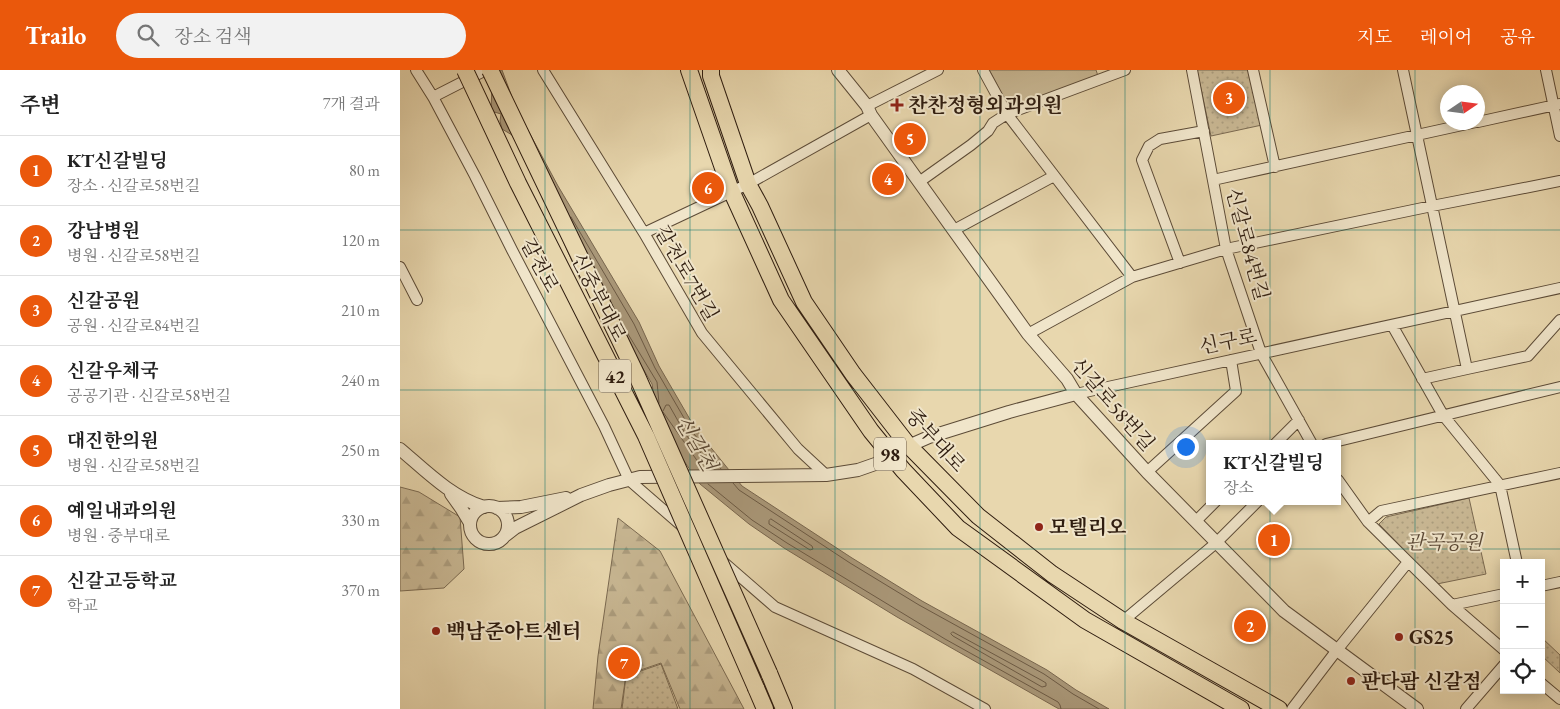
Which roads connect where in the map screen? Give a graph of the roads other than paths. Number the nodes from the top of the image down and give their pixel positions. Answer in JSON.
{"nodes":[{"id":1,"x":416,"y":70,"type":"edge"},
{"id":2,"x":465,"y":70,"type":"edge"},
{"id":3,"x":486,"y":70,"type":"edge"},
{"id":4,"x":490,"y":70,"type":"edge"},
{"id":5,"x":542,"y":70,"type":"edge"},
{"id":6,"x":689,"y":70,"type":"edge"},
{"id":7,"x":711,"y":70,"type":"edge"},
{"id":8,"x":838,"y":70,"type":"edge"},
{"id":9,"x":938,"y":70,"type":"edge"},
{"id":10,"x":983,"y":70,"type":"edge"},
{"id":11,"x":1125,"y":70,"type":"edge"},
{"id":12,"x":1192,"y":70,"type":"edge"},
{"id":13,"x":1253,"y":70,"type":"edge"},
{"id":14,"x":1403,"y":70,"type":"edge"},
{"id":15,"x":1546,"y":70,"type":"edge"},
{"id":16,"x":433,"y":97,"type":"junction"},
{"id":17,"x":1557,"y":105,"type":"edge"},
{"id":18,"x":869,"y":111,"type":"junction"},
{"id":19,"x":1007,"y":114,"type":"junction"},
{"id":20,"x":1485,"y":120,"type":"edge"},
{"id":21,"x":1440,"y":130,"type":"edge"},
{"id":22,"x":1204,"y":131,"type":"junction"},
{"id":23,"x":1417,"y":135,"type":"junction"},
{"id":24,"x":1560,"y":136,"type":"edge"},
{"id":25,"x":1275,"y":167,"type":"junction"},
{"id":26,"x":1054,"y":176,"type":"junction"},
{"id":27,"x":1213,"y":180,"type":"junction"},
{"id":28,"x":1560,"y":181,"type":"edge"},
{"id":29,"x":920,"y":182,"type":"junction"},
{"id":30,"x":748,"y":184,"type":"junction"},
{"id":31,"x":732,"y":192,"type":"junction"},
{"id":32,"x":1432,"y":206,"type":"junction"},
{"id":33,"x":954,"y":230,"type":"junction"},
{"id":34,"x":644,"y":233,"type":"junction"},
{"id":35,"x":1226,"y":249,"type":"junction"},
{"id":36,"x":1180,"y":263,"type":"junction"},
{"id":37,"x":400,"y":266,"type":"edge"},
{"id":38,"x":1132,"y":278,"type":"junction"},
{"id":39,"x":1560,"y":288,"type":"edge"},
{"id":40,"x":418,"y":300,"type":"dead end"},
{"id":41,"x":1455,"y":311,"type":"junction"},
{"id":42,"x":1560,"y":320,"type":"edge"},
{"id":43,"x":1392,"y":325,"type":"junction"},
{"id":44,"x":1028,"y":334,"type":"junction"},
{"id":45,"x":1261,"y":353,"type":"junction"},
{"id":46,"x":1231,"y":360,"type":"junction"},
{"id":47,"x":1467,"y":370,"type":"junction"},
{"id":48,"x":1422,"y":379,"type":"junction"},
{"id":49,"x":1560,"y":387,"type":"edge"},
{"id":50,"x":1076,"y":394,"type":"junction"},
{"id":51,"x":1443,"y":415,"type":"junction"},
{"id":52,"x":1299,"y":420,"type":"junction"},
{"id":53,"x":1278,"y":440,"type":"edge"},
{"id":54,"x":1310,"y":440,"type":"edge"},
{"id":55,"x":1341,"y":440,"type":"edge"},
{"id":56,"x":908,"y":445,"type":"junction"},
{"id":57,"x":400,"y":449,"type":"edge"},
{"id":58,"x":890,"y":454,"type":"junction"},
{"id":59,"x":1147,"y":472,"type":"junction"},
{"id":60,"x":1560,"y":473,"type":"edge"},
{"id":61,"x":826,"y":475,"type":"junction"},
{"id":62,"x":635,"y":478,"type":"junction"},
{"id":63,"x":1341,"y":484,"type":"edge"},
{"id":64,"x":1500,"y":485,"type":"junction"},
{"id":65,"x":444,"y":486,"type":"junction"},
{"id":66,"x":581,"y":495,"type":"junction"},
{"id":67,"x":1212,"y":505,"type":"edge"},
{"id":68,"x":1254,"y":505,"type":"edge"},
{"id":69,"x":484,"y":507,"type":"junction"},
{"id":70,"x":497,"y":508,"type":"junction"},
{"id":71,"x":1196,"y":521,"type":"junction"},
{"id":72,"x":1368,"y":522,"type":"junction"},
{"id":73,"x":470,"y":523,"type":"junction"},
{"id":74,"x":506,"y":535,"type":"junction"},
{"id":75,"x":1216,"y":543,"type":"junction"},
{"id":76,"x":1516,"y":559,"type":"edge"},
{"id":77,"x":1408,"y":562,"type":"junction"},
{"id":78,"x":1560,"y":582,"type":"edge"},
{"id":79,"x":1545,"y":585,"type":"edge"},
{"id":80,"x":1500,"y":595,"type":"edge"},
{"id":81,"x":1452,"y":606,"type":"junction"},
{"id":82,"x":1123,"y":621,"type":"junction"},
{"id":83,"x":1503,"y":649,"type":"edge"},
{"id":84,"x":1338,"y":650,"type":"junction"},
{"id":85,"x":1500,"y":670,"type":"edge"},
{"id":86,"x":1545,"y":686,"type":"edge"},
{"id":87,"x":1560,"y":699,"type":"edge"},
{"id":88,"x":765,"y":709,"type":"edge"},
{"id":89,"x":784,"y":709,"type":"edge"},
{"id":90,"x":986,"y":709,"type":"edge"},
{"id":91,"x":1241,"y":709,"type":"edge"},
{"id":92,"x":1279,"y":709,"type":"edge"},
{"id":93,"x":1292,"y":709,"type":"edge"},
{"id":94,"x":1417,"y":709,"type":"edge"},
{"id":95,"x":1466,"y":709,"type":"edge"}],
"edges":[{"from":1,"to":16,"type":"street","name":"갈천로"},
{"from":2,"to":88,"type":"main road","name":"신중부대로","number":"42","bridge":true},
{"from":3,"to":16,"type":"street"},
{"from":4,"to":89,"type":"main road","name":"신중부대로","number":"42","bridge":true},
{"from":5,"to":34,"type":"street","name":"갈천로7번길"},
{"from":6,"to":31,"type":"main road","number":"98"},
{"from":7,"to":30,"type":"main road","name":"중부대로","number":"98"},
{"from":8,"to":18,"type":"street","name":"신갈로58번길"},
{"from":9,"to":18,"type":"street"},
{"from":10,"to":19,"type":"street"},
{"from":11,"to":19,"type":"street"},
{"from":12,"to":22,"type":"street","name":"신갈로84번길"},
{"from":13,"to":25,"type":"street"},
{"from":14,"to":23,"type":"street"},
{"from":15,"to":17,"type":"street"},
{"from":16,"to":62,"type":"street","name":"갈천로"},
{"from":17,"to":20,"type":"street"},
{"from":17,"to":24,"type":"street"},
{"from":18,"to":29,"type":"street","name":"신갈로58번길"},
{"from":18,"to":30,"type":"street"},
{"from":19,"to":26,"type":"street"},
{"from":19,"to":29,"type":"street"},
{"from":21,"to":23,"type":"street"},
{"from":22,"to":27,"type":"street","name":"신갈로84번길"},
{"from":22,"to":36,"type":"street"},
{"from":23,"to":25,"type":"street"},
{"from":23,"to":32,"type":"street"},
{"from":25,"to":27,"type":"street"},
{"from":26,"to":33,"type":"street"},
{"from":26,"to":38,"type":"street"},
{"from":27,"to":35,"type":"street","name":"신갈로84번길"},
{"from":28,"to":32,"type":"street"},
{"from":29,"to":33,"type":"street","name":"신갈로58번길"},
{"from":30,"to":31,"type":"street"},
{"from":30,"to":56,"type":"main road","name":"중부대로","number":"98"},
{"from":31,"to":34,"type":"street"},
{"from":31,"to":58,"type":"main road","number":"98"},
{"from":32,"to":35,"type":"street"},
{"from":32,"to":41,"type":"street"},
{"from":33,"to":44,"type":"street","name":"신갈로58번길"},
{"from":34,"to":61,"type":"street","name":"갈천로7번길"},
{"from":35,"to":36,"type":"street"},
{"from":35,"to":45,"type":"street","name":"신갈로84번길"},
{"from":36,"to":38,"type":"street"},
{"from":37,"to":40,"type":"street"},
{"from":38,"to":44,"type":"street"},
{"from":39,"to":41,"type":"street","name":"신구로"},
{"from":41,"to":43,"type":"street","name":"신구로"},
{"from":41,"to":47,"type":"street"},
{"from":42,"to":47,"type":"street"},
{"from":43,"to":45,"type":"street","name":"신구로"},
{"from":43,"to":48,"type":"street"},
{"from":44,"to":50,"type":"street","name":"신갈로58번길"},
{"from":45,"to":46,"type":"street","name":"신구로"},
{"from":45,"to":52,"type":"street","name":"신갈로84번길"},
{"from":46,"to":50,"type":"street","name":"신구로"},
{"from":46,"to":59,"type":"street"},
{"from":47,"to":48,"type":"street"},
{"from":48,"to":51,"type":"street"},
{"from":49,"to":51,"type":"street"},
{"from":50,"to":56,"type":"street","name":"신구로"},
{"from":50,"to":59,"type":"street","name":"신갈로58번길"},
{"from":51,"to":55,"type":"street"},
{"from":51,"to":64,"type":"street"},
{"from":52,"to":53,"type":"street"},
{"from":52,"to":54,"type":"street","name":"신갈로84번길"},
{"from":56,"to":58,"type":"street","name":"신구로"},
{"from":56,"to":82,"type":"main road","name":"중부대로","number":"98"},
{"from":57,"to":65,"type":"street"},
{"from":58,"to":61,"type":"street","name":"신구로"},
{"from":58,"to":91,"type":"main road","number":"98"},
{"from":59,"to":71,"type":"street","name":"신갈로58번길"},
{"from":60,"to":64,"type":"street"},
{"from":61,"to":62,"type":"street","name":"신구로","bridge":true},
{"from":62,"to":66,"type":"street","name":"신구로"},
{"from":62,"to":90,"type":"street"},
{"from":63,"to":72,"type":"street"},
{"from":64,"to":72,"type":"street"},
{"from":64,"to":76,"type":"street"},
{"from":65,"to":69,"type":"street"},
{"from":65,"to":73,"type":"street"},
{"from":66,"to":70,"type":"street"},
{"from":66,"to":74,"type":"street"},
{"from":67,"to":71,"type":"street"},
{"from":68,"to":75,"type":"street"},
{"from":69,"to":70,"type":"street"},
{"from":69,"to":73,"type":"street"},
{"from":70,"to":74,"type":"street"},
{"from":71,"to":75,"type":"street","name":"신갈로58번길"},
{"from":72,"to":77,"type":"street"},
{"from":73,"to":74,"type":"street"},
{"from":75,"to":82,"type":"street"},
{"from":75,"to":84,"type":"street","name":"신갈로58번길"},
{"from":77,"to":81,"type":"street"},
{"from":77,"to":84,"type":"street"},
{"from":78,"to":79,"type":"street"},
{"from":80,"to":81,"type":"street"},
{"from":81,"to":83,"type":"street"},
{"from":82,"to":92,"type":"main road","name":"중부대로","number":"98"},
{"from":84,"to":93,"type":"street"},
{"from":84,"to":94,"type":"street","name":"신갈로58번길"},
{"from":85,"to":95,"type":"street"},
{"from":86,"to":87,"type":"street"}]}
